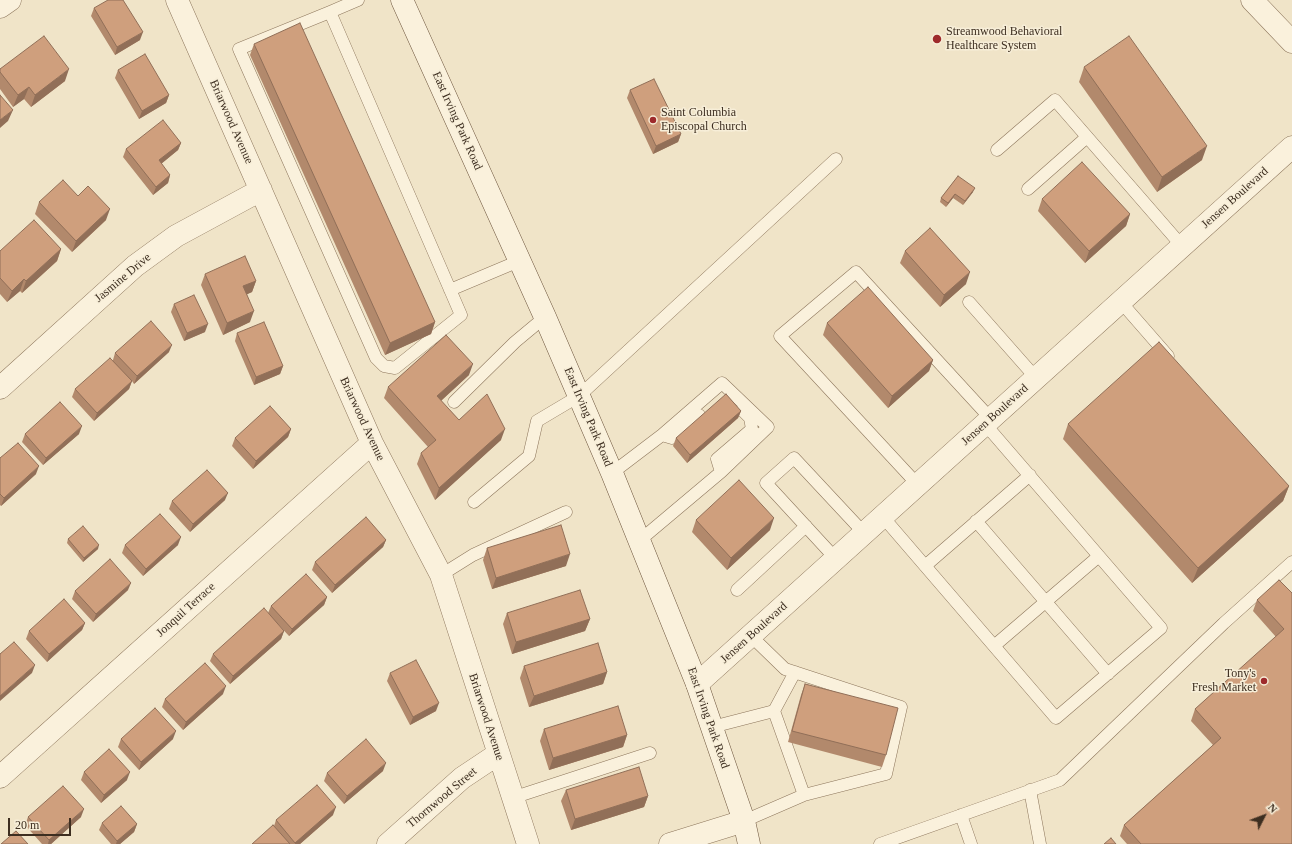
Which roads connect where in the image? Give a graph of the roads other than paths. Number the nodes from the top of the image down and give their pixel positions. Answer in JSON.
{"nodes":[{"id":1,"x":10,"y":0,"type":"edge"},
{"id":2,"x":177,"y":0,"type":"edge"},
{"id":3,"x":358,"y":0,"type":"edge"},
{"id":4,"x":402,"y":0,"type":"edge"},
{"id":5,"x":1252,"y":0,"type":"edge"},
{"id":6,"x":0,"y":7,"type":"edge"},
{"id":7,"x":330,"y":12,"type":"junction"},
{"id":8,"x":1290,"y":35,"type":"edge"},
{"id":9,"x":1087,"y":137,"type":"junction"},
{"id":10,"x":1292,"y":147,"type":"edge"},
{"id":11,"x":997,"y":150,"type":"dead end"},
{"id":12,"x":836,"y":159,"type":"dead end"},
{"id":13,"x":1028,"y":189,"type":"dead end"},
{"id":14,"x":261,"y":190,"type":"junction"},
{"id":15,"x":1182,"y":246,"type":"junction"},
{"id":16,"x":519,"y":261,"type":"junction"},
{"id":17,"x":450,"y":290,"type":"junction"},
{"id":18,"x":969,"y":302,"type":"dead end"},
{"id":19,"x":1120,"y":302,"type":"junction"},
{"id":20,"x":545,"y":318,"type":"junction"},
{"id":21,"x":1178,"y":367,"type":"edge"},
{"id":22,"x":1036,"y":378,"type":"junction"},
{"id":23,"x":0,"y":388,"type":"edge"},
{"id":24,"x":580,"y":396,"type":"junction"},
{"id":25,"x":454,"y":402,"type":"dead end"},
{"id":26,"x":988,"y":421,"type":"junction"},
{"id":27,"x":372,"y":443,"type":"junction"},
{"id":28,"x":612,"y":473,"type":"junction"},
{"id":29,"x":1030,"y":476,"type":"junction"},
{"id":30,"x":918,"y":484,"type":"junction"},
{"id":31,"x":474,"y":502,"type":"dead end"},
{"id":32,"x":566,"y":512,"type":"dead end"},
{"id":33,"x":883,"y":517,"type":"junction"},
{"id":34,"x":976,"y":521,"type":"junction"},
{"id":35,"x":806,"y":526,"type":"junction"},
{"id":36,"x":864,"y":534,"type":"junction"},
{"id":37,"x":639,"y":541,"type":"junction"},
{"id":38,"x":1099,"y":556,"type":"junction"},
{"id":39,"x":836,"y":558,"type":"junction"},
{"id":40,"x":1292,"y":562,"type":"edge"},
{"id":41,"x":925,"y":566,"type":"junction"},
{"id":42,"x":441,"y":576,"type":"junction"},
{"id":43,"x":738,"y":590,"type":"dead end"},
{"id":44,"x":1045,"y":602,"type":"junction"},
{"id":45,"x":751,"y":636,"type":"junction"},
{"id":46,"x":994,"y":646,"type":"junction"},
{"id":47,"x":795,"y":672,"type":"junction"},
{"id":48,"x":1108,"y":674,"type":"junction"},
{"id":49,"x":697,"y":684,"type":"junction"},
{"id":50,"x":774,"y":711,"type":"junction"},
{"id":51,"x":712,"y":727,"type":"junction"},
{"id":52,"x":650,"y":753,"type":"dead end"},
{"id":53,"x":498,"y":754,"type":"junction"},
{"id":54,"x":0,"y":777,"type":"edge"},
{"id":55,"x":1030,"y":790,"type":"junction"},
{"id":56,"x":804,"y":795,"type":"junction"},
{"id":57,"x":512,"y":798,"type":"junction"},
{"id":58,"x":961,"y":815,"type":"junction"},
{"id":59,"x":744,"y":821,"type":"junction"},
{"id":60,"x":388,"y":844,"type":"edge"},
{"id":61,"x":528,"y":844,"type":"edge"},
{"id":62,"x":670,"y":844,"type":"edge"},
{"id":63,"x":749,"y":844,"type":"edge"},
{"id":64,"x":880,"y":844,"type":"edge"},
{"id":65,"x":971,"y":844,"type":"edge"},
{"id":66,"x":1040,"y":844,"type":"edge"}],
"edges":[{"from":1,"to":6,"type":"street"},
{"from":2,"to":14,"type":"street","name":"Briarwood Avenue"},
{"from":3,"to":7,"type":"lane"},
{"from":4,"to":16,"type":"street","name":"East Irving Park Road"},
{"from":5,"to":8,"type":"street"},
{"from":7,"to":17,"type":"lane"},
{"from":7,"to":17,"type":"lane"},
{"from":9,"to":11,"type":"lane"},
{"from":9,"to":13,"type":"lane"},
{"from":9,"to":15,"type":"lane"},
{"from":10,"to":15,"type":"street","name":"Jensen Boulevard"},
{"from":12,"to":24,"type":"lane"},
{"from":14,"to":23,"type":"street","name":"Jasmine Drive"},
{"from":14,"to":27,"type":"street","name":"Briarwood Avenue"},
{"from":15,"to":19,"type":"street","name":"Jensen Boulevard"},
{"from":16,"to":17,"type":"lane"},
{"from":16,"to":20,"type":"street","name":"East Irving Park Road"},
{"from":18,"to":22,"type":"lane"},
{"from":19,"to":21,"type":"lane"},
{"from":19,"to":22,"type":"street","name":"Jensen Boulevard"},
{"from":20,"to":24,"type":"street","name":"East Irving Park Road"},
{"from":20,"to":25,"type":"lane"},
{"from":22,"to":26,"type":"street","name":"Jensen Boulevard"},
{"from":24,"to":28,"type":"street","name":"East Irving Park Road"},
{"from":24,"to":31,"type":"lane"},
{"from":26,"to":29,"type":"lane"},
{"from":26,"to":30,"type":"street","name":"Jensen Boulevard"},
{"from":26,"to":30,"type":"lane"},
{"from":27,"to":42,"type":"street","name":"Briarwood Avenue"},
{"from":27,"to":54,"type":"street","name":"Jonquil Terrace"},
{"from":28,"to":37,"type":"street","name":"East Irving Park Road"},
{"from":28,"to":37,"type":"lane"},
{"from":29,"to":34,"type":"lane"},
{"from":29,"to":38,"type":"lane"},
{"from":30,"to":33,"type":"street","name":"Jensen Boulevard"},
{"from":32,"to":42,"type":"lane"},
{"from":33,"to":36,"type":"street","name":"Jensen Boulevard"},
{"from":33,"to":41,"type":"lane"},
{"from":34,"to":41,"type":"lane"},
{"from":34,"to":44,"type":"lane"},
{"from":35,"to":36,"type":"lane"},
{"from":35,"to":39,"type":"lane"},
{"from":35,"to":43,"type":"lane"},
{"from":36,"to":39,"type":"street","name":"Jensen Boulevard"},
{"from":37,"to":49,"type":"street","name":"East Irving Park Road"},
{"from":38,"to":44,"type":"lane"},
{"from":38,"to":48,"type":"lane"},
{"from":39,"to":45,"type":"street","name":"Jensen Boulevard"},
{"from":40,"to":55,"type":"lane"},
{"from":41,"to":46,"type":"lane"},
{"from":42,"to":53,"type":"street","name":"Briarwood Avenue"},
{"from":44,"to":46,"type":"lane"},
{"from":44,"to":48,"type":"lane"},
{"from":45,"to":47,"type":"lane"},
{"from":45,"to":49,"type":"street","name":"Jensen Boulevard"},
{"from":46,"to":48,"type":"lane"},
{"from":47,"to":50,"type":"lane"},
{"from":47,"to":56,"type":"lane"},
{"from":49,"to":51,"type":"street","name":"East Irving Park Road"},
{"from":50,"to":51,"type":"lane"},
{"from":50,"to":56,"type":"lane"},
{"from":51,"to":59,"type":"street","name":"East Irving Park Road"},
{"from":52,"to":57,"type":"lane"},
{"from":53,"to":57,"type":"street","name":"Briarwood Avenue"},
{"from":53,"to":60,"type":"street","name":"Thornwood Street"},
{"from":55,"to":58,"type":"lane"},
{"from":55,"to":66,"type":"lane"},
{"from":56,"to":59,"type":"lane"},
{"from":57,"to":61,"type":"street","name":"Briarwood Avenue"},
{"from":58,"to":64,"type":"lane"},
{"from":58,"to":65,"type":"lane"},
{"from":59,"to":62,"type":"street"},
{"from":59,"to":63,"type":"street","name":"East Irving Park Road"}]}
